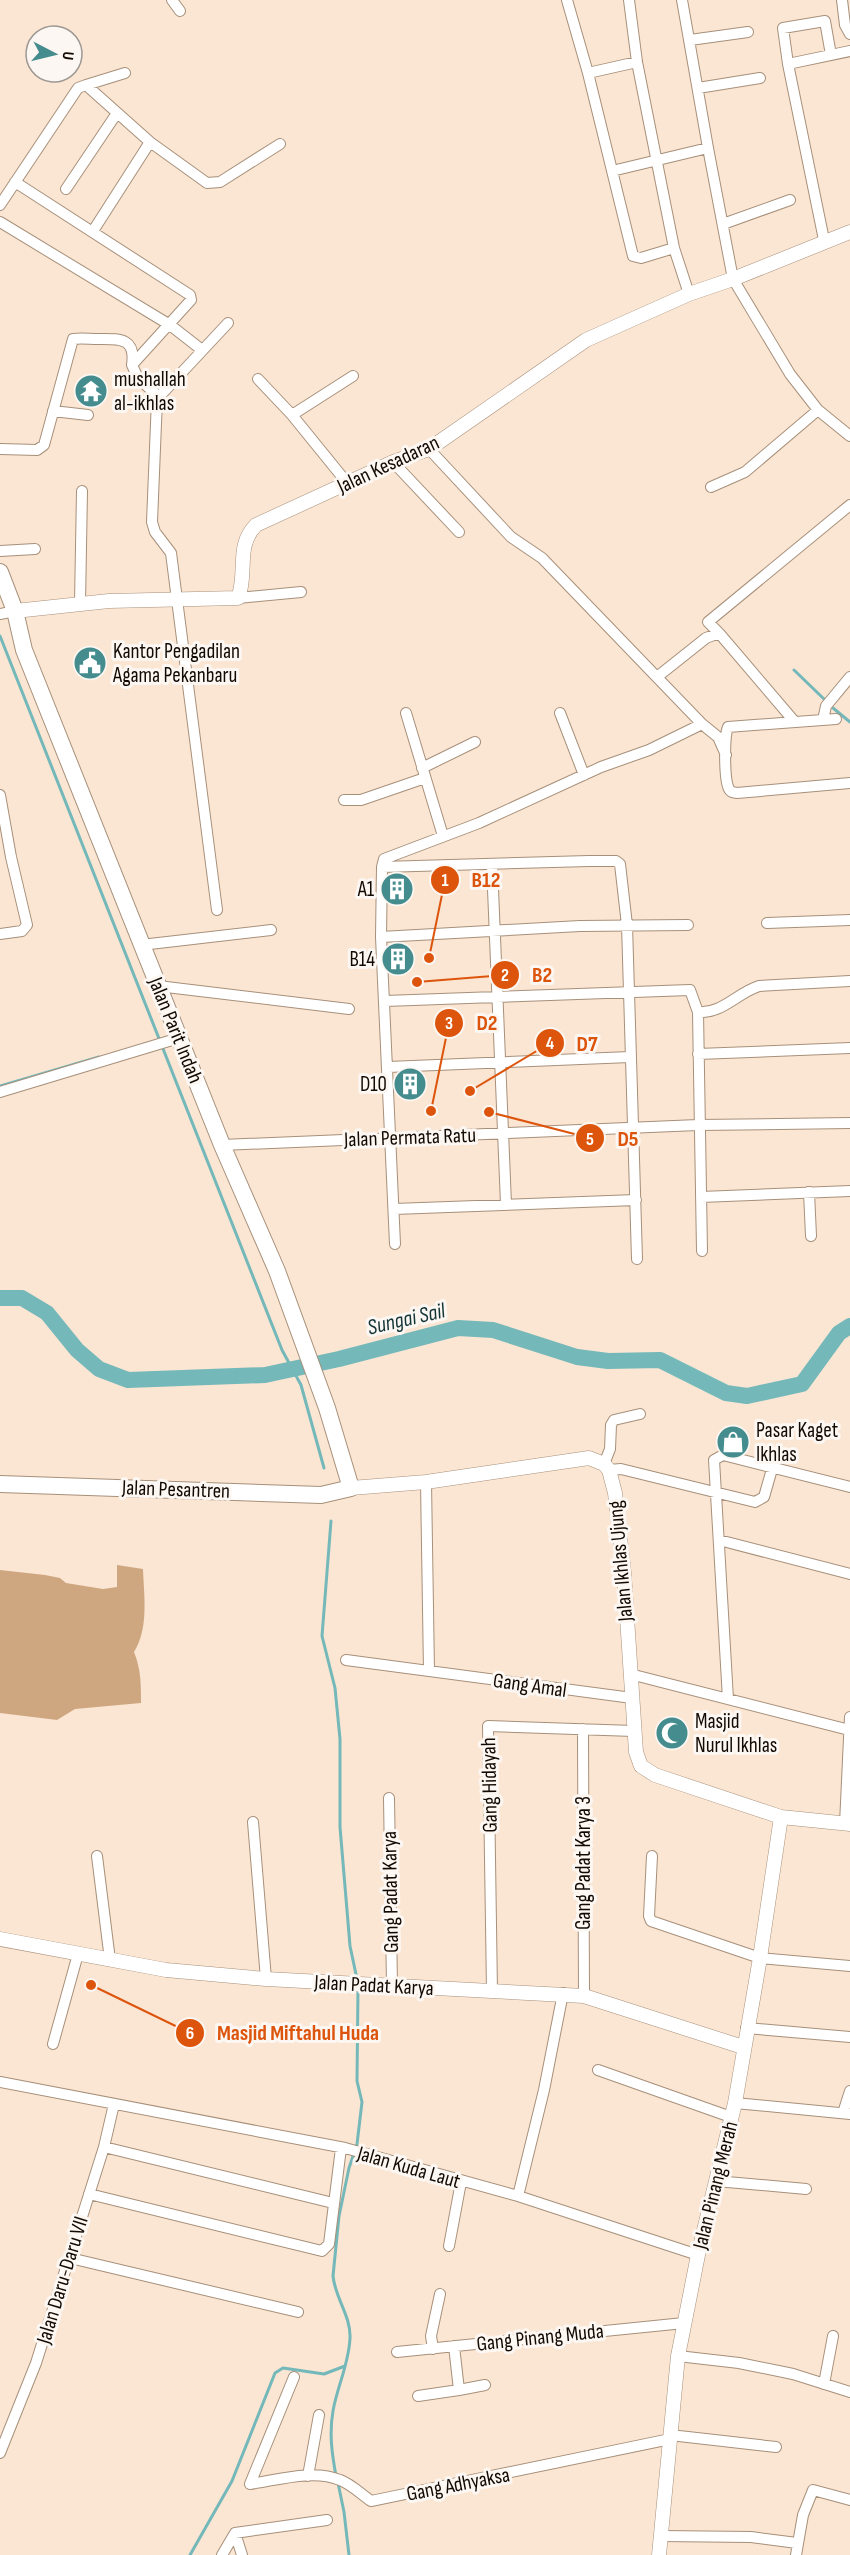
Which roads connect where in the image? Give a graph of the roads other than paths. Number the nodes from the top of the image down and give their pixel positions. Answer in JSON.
{"nodes":[{"id":1,"x":172,"y":0,"type":"edge"},
{"id":2,"x":567,"y":0,"type":"edge"},
{"id":3,"x":628,"y":0,"type":"edge"},
{"id":4,"x":682,"y":0,"type":"edge"},
{"id":5,"x":842,"y":0,"type":"edge"},
{"id":6,"x":180,"y":11,"type":"dead end"},
{"id":7,"x":748,"y":32,"type":"dead end"},
{"id":8,"x":850,"y":34,"type":"edge"},
{"id":9,"x":690,"y":40,"type":"junction"},
{"id":10,"x":850,"y":51,"type":"edge"},
{"id":11,"x":831,"y":55,"type":"junction"},
{"id":12,"x":637,"y":62,"type":"junction"},
{"id":13,"x":788,"y":64,"type":"junction"},
{"id":14,"x":125,"y":73,"type":"dead end"},
{"id":15,"x":588,"y":73,"type":"junction"},
{"id":16,"x":760,"y":78,"type":"dead end"},
{"id":17,"x":86,"y":85,"type":"junction"},
{"id":18,"x":698,"y":88,"type":"junction"},
{"id":19,"x":117,"y":113,"type":"junction"},
{"id":20,"x":150,"y":142,"type":"junction"},
{"id":21,"x":280,"y":144,"type":"dead end"},
{"id":22,"x":708,"y":148,"type":"junction"},
{"id":23,"x":657,"y":159,"type":"junction"},
{"id":24,"x":612,"y":171,"type":"junction"},
{"id":25,"x":15,"y":182,"type":"junction"},
{"id":26,"x":66,"y":189,"type":"dead end"},
{"id":27,"x":790,"y":200,"type":"dead end"},
{"id":28,"x":0,"y":206,"type":"edge"},
{"id":29,"x":0,"y":222,"type":"edge"},
{"id":30,"x":723,"y":224,"type":"junction"},
{"id":31,"x":93,"y":231,"type":"junction"},
{"id":32,"x":850,"y":232,"type":"edge"},
{"id":33,"x":824,"y":240,"type":"junction"},
{"id":34,"x":674,"y":248,"type":"junction"},
{"id":35,"x":734,"y":279,"type":"junction"},
{"id":36,"x":689,"y":294,"type":"junction"},
{"id":37,"x":228,"y":323,"type":"dead end"},
{"id":38,"x":170,"y":325,"type":"junction"},
{"id":39,"x":202,"y":350,"type":"junction"},
{"id":40,"x":132,"y":365,"type":"junction"},
{"id":41,"x":353,"y":376,"type":"dead end"},
{"id":42,"x":258,"y":379,"type":"dead end"},
{"id":43,"x":159,"y":397,"type":"junction"},
{"id":44,"x":818,"y":410,"type":"junction"},
{"id":45,"x":53,"y":411,"type":"junction"},
{"id":46,"x":88,"y":415,"type":"dead end"},
{"id":47,"x":292,"y":415,"type":"junction"},
{"id":48,"x":850,"y":436,"type":"edge"},
{"id":49,"x":0,"y":448,"type":"edge"},
{"id":50,"x":429,"y":448,"type":"junction"},
{"id":51,"x":393,"y":462,"type":"junction"},
{"id":52,"x":348,"y":484,"type":"junction"},
{"id":53,"x":711,"y":487,"type":"dead end"},
{"id":54,"x":82,"y":491,"type":"dead end"},
{"id":55,"x":850,"y":505,"type":"edge"},
{"id":56,"x":459,"y":532,"type":"dead end"},
{"id":57,"x":35,"y":549,"type":"dead end"},
{"id":58,"x":0,"y":551,"type":"edge"},
{"id":59,"x":0,"y":572,"type":"edge"},
{"id":60,"x":301,"y":592,"type":"dead end"},
{"id":61,"x":238,"y":598,"type":"junction"},
{"id":62,"x":177,"y":599,"type":"junction"},
{"id":63,"x":80,"y":603,"type":"junction"},
{"id":64,"x":7,"y":612,"type":"edge"},
{"id":65,"x":718,"y":632,"type":"junction"},
{"id":66,"x":657,"y":677,"type":"junction"},
{"id":67,"x":850,"y":677,"type":"edge"},
{"id":68,"x":406,"y":713,"type":"dead end"},
{"id":69,"x":560,"y":713,"type":"dead end"},
{"id":70,"x":836,"y":719,"type":"dead end"},
{"id":71,"x":823,"y":720,"type":"junction"},
{"id":72,"x":794,"y":722,"type":"junction"},
{"id":73,"x":702,"y":724,"type":"junction"},
{"id":74,"x":475,"y":742,"type":"dead end"},
{"id":75,"x":726,"y":755,"type":"junction"},
{"id":76,"x":424,"y":773,"type":"junction"},
{"id":77,"x":584,"y":776,"type":"junction"},
{"id":78,"x":850,"y":783,"type":"edge"},
{"id":79,"x":0,"y":795,"type":"edge"},
{"id":80,"x":344,"y":800,"type":"dead end"},
{"id":81,"x":443,"y":836,"type":"junction"},
{"id":82,"x":5,"y":859,"type":"edge"},
{"id":83,"x":492,"y":865,"type":"junction"},
{"id":84,"x":382,"y":867,"type":"junction"},
{"id":85,"x":217,"y":910,"type":"dead end"},
{"id":86,"x":850,"y":920,"type":"edge"},
{"id":87,"x":767,"y":923,"type":"dead end"},
{"id":88,"x":627,"y":925,"type":"junction"},
{"id":89,"x":688,"y":925,"type":"dead end"},
{"id":90,"x":271,"y":930,"type":"dead end"},
{"id":91,"x":496,"y":931,"type":"junction"},
{"id":92,"x":0,"y":934,"type":"edge"},
{"id":93,"x":381,"y":936,"type":"junction"},
{"id":94,"x":141,"y":945,"type":"junction"},
{"id":95,"x":850,"y":981,"type":"edge"},
{"id":96,"x":158,"y":986,"type":"junction"},
{"id":97,"x":627,"y":993,"type":"junction"},
{"id":98,"x":499,"y":997,"type":"junction"},
{"id":99,"x":385,"y":1001,"type":"junction"},
{"id":100,"x":350,"y":1010,"type":"dead end"},
{"id":101,"x":698,"y":1012,"type":"junction"},
{"id":102,"x":174,"y":1039,"type":"junction"},
{"id":103,"x":850,"y":1048,"type":"edge"},
{"id":104,"x":698,"y":1054,"type":"junction"},
{"id":105,"x":630,"y":1057,"type":"junction"},
{"id":106,"x":502,"y":1063,"type":"junction"},
{"id":107,"x":388,"y":1067,"type":"junction"},
{"id":108,"x":0,"y":1092,"type":"edge"},
{"id":109,"x":850,"y":1123,"type":"edge"},
{"id":110,"x":698,"y":1125,"type":"junction"},
{"id":111,"x":634,"y":1129,"type":"junction"},
{"id":112,"x":504,"y":1133,"type":"junction"},
{"id":113,"x":391,"y":1138,"type":"junction"},
{"id":114,"x":222,"y":1145,"type":"junction"},
{"id":115,"x":850,"y":1191,"type":"edge"},
{"id":116,"x":809,"y":1192,"type":"junction"},
{"id":117,"x":701,"y":1197,"type":"junction"},
{"id":118,"x":636,"y":1200,"type":"junction"},
{"id":119,"x":506,"y":1204,"type":"junction"},
{"id":120,"x":394,"y":1209,"type":"junction"},
{"id":121,"x":811,"y":1236,"type":"dead end"},
{"id":122,"x":395,"y":1245,"type":"dead end"},
{"id":123,"x":702,"y":1251,"type":"dead end"},
{"id":124,"x":637,"y":1259,"type":"dead end"},
{"id":125,"x":640,"y":1414,"type":"dead end"},
{"id":126,"x":606,"y":1467,"type":"junction"},
{"id":127,"x":772,"y":1469,"type":"junction"},
{"id":128,"x":426,"y":1482,"type":"junction"},
{"id":129,"x":0,"y":1484,"type":"edge"},
{"id":130,"x":850,"y":1487,"type":"edge"},
{"id":131,"x":351,"y":1488,"type":"junction"},
{"id":132,"x":717,"y":1491,"type":"junction"},
{"id":133,"x":719,"y":1540,"type":"junction"},
{"id":134,"x":850,"y":1575,"type":"edge"},
{"id":135,"x":346,"y":1660,"type":"dead end"},
{"id":136,"x":429,"y":1671,"type":"junction"},
{"id":137,"x":630,"y":1674,"type":"junction"},
{"id":138,"x":632,"y":1698,"type":"junction"},
{"id":139,"x":728,"y":1699,"type":"junction"},
{"id":140,"x":850,"y":1717,"type":"edge"},
{"id":141,"x":583,"y":1729,"type":"junction"},
{"id":142,"x":849,"y":1730,"type":"edge"},
{"id":143,"x":634,"y":1731,"type":"junction"},
{"id":144,"x":388,"y":1798,"type":"dead end"},
{"id":145,"x":781,"y":1817,"type":"junction"},
{"id":146,"x":253,"y":1822,"type":"dead end"},
{"id":147,"x":848,"y":1824,"type":"edge"},
{"id":148,"x":97,"y":1856,"type":"dead end"},
{"id":149,"x":652,"y":1856,"type":"dead end"},
{"id":150,"x":0,"y":1939,"type":"edge"},
{"id":151,"x":78,"y":1954,"type":"junction"},
{"id":152,"x":760,"y":1959,"type":"junction"},
{"id":153,"x":110,"y":1960,"type":"junction"},
{"id":154,"x":850,"y":1966,"type":"edge"},
{"id":155,"x":266,"y":1979,"type":"junction"},
{"id":156,"x":392,"y":1985,"type":"junction"},
{"id":157,"x":492,"y":1991,"type":"junction"},
{"id":158,"x":563,"y":1994,"type":"junction"},
{"id":159,"x":584,"y":1996,"type":"junction"},
{"id":160,"x":747,"y":2028,"type":"junction"},
{"id":161,"x":850,"y":2037,"type":"edge"},
{"id":162,"x":53,"y":2044,"type":"dead end"},
{"id":163,"x":743,"y":2047,"type":"junction"},
{"id":164,"x":598,"y":2070,"type":"dead end"},
{"id":165,"x":0,"y":2082,"type":"edge"},
{"id":166,"x":850,"y":2091,"type":"edge"},
{"id":167,"x":114,"y":2104,"type":"junction"},
{"id":168,"x":733,"y":2110,"type":"junction"},
{"id":169,"x":847,"y":2114,"type":"edge"},
{"id":170,"x":104,"y":2147,"type":"junction"},
{"id":171,"x":343,"y":2148,"type":"junction"},
{"id":172,"x":716,"y":2181,"type":"junction"},
{"id":173,"x":461,"y":2182,"type":"junction"},
{"id":174,"x":806,"y":2189,"type":"dead end"},
{"id":175,"x":89,"y":2194,"type":"junction"},
{"id":176,"x":518,"y":2196,"type":"junction"},
{"id":177,"x":333,"y":2204,"type":"junction"},
{"id":178,"x":449,"y":2246,"type":"dead end"},
{"id":179,"x":698,"y":2255,"type":"junction"},
{"id":180,"x":70,"y":2258,"type":"junction"},
{"id":181,"x":440,"y":2294,"type":"dead end"},
{"id":182,"x":298,"y":2312,"type":"dead end"},
{"id":183,"x":684,"y":2323,"type":"junction"},
{"id":184,"x":833,"y":2336,"type":"dead end"},
{"id":185,"x":454,"y":2346,"type":"junction"},
{"id":186,"x":433,"y":2349,"type":"junction"},
{"id":187,"x":397,"y":2352,"type":"dead end"},
{"id":188,"x":678,"y":2356,"type":"junction"},
{"id":189,"x":294,"y":2377,"type":"dead end"},
{"id":190,"x":824,"y":2384,"type":"junction"},
{"id":191,"x":485,"y":2385,"type":"dead end"},
{"id":192,"x":459,"y":2390,"type":"junction"},
{"id":193,"x":850,"y":2392,"type":"edge"},
{"id":194,"x":418,"y":2396,"type":"dead end"},
{"id":195,"x":319,"y":2415,"type":"dead end"},
{"id":196,"x":670,"y":2437,"type":"junction"},
{"id":197,"x":776,"y":2447,"type":"dead end"},
{"id":198,"x":0,"y":2453,"type":"edge"},
{"id":199,"x":308,"y":2476,"type":"junction"},
{"id":200,"x":850,"y":2500,"type":"edge"},
{"id":201,"x":327,"y":2520,"type":"dead end"},
{"id":202,"x":235,"y":2534,"type":"junction"},
{"id":203,"x":660,"y":2536,"type":"junction"},
{"id":204,"x":797,"y":2543,"type":"junction"},
{"id":205,"x":222,"y":2555,"type":"edge"},
{"id":206,"x":242,"y":2555,"type":"edge"},
{"id":207,"x":658,"y":2555,"type":"edge"},
{"id":208,"x":796,"y":2555,"type":"edge"}],
"edges":[{"from":1,"to":6,"type":"street"},
{"from":2,"to":15,"type":"street"},
{"from":3,"to":12,"type":"street"},
{"from":4,"to":9,"type":"street"},
{"from":5,"to":8,"type":"street"},
{"from":7,"to":9,"type":"street"},
{"from":9,"to":18,"type":"street"},
{"from":10,"to":11,"type":"street"},
{"from":11,"to":13,"type":"street"},
{"from":11,"to":13,"type":"street"},
{"from":12,"to":15,"type":"street"},
{"from":12,"to":23,"type":"street"},
{"from":13,"to":33,"type":"street"},
{"from":14,"to":17,"type":"street"},
{"from":15,"to":24,"type":"street"},
{"from":16,"to":18,"type":"street"},
{"from":17,"to":19,"type":"street"},
{"from":17,"to":25,"type":"street"},
{"from":18,"to":22,"type":"street"},
{"from":19,"to":20,"type":"street"},
{"from":19,"to":26,"type":"street"},
{"from":20,"to":21,"type":"street"},
{"from":20,"to":31,"type":"street"},
{"from":22,"to":23,"type":"street"},
{"from":22,"to":30,"type":"street"},
{"from":23,"to":24,"type":"street"},
{"from":23,"to":34,"type":"street"},
{"from":24,"to":34,"type":"street"},
{"from":25,"to":28,"type":"street"},
{"from":25,"to":31,"type":"street"},
{"from":27,"to":30,"type":"street"},
{"from":29,"to":38,"type":"street"},
{"from":30,"to":35,"type":"street"},
{"from":31,"to":38,"type":"street"},
{"from":32,"to":33,"type":"street","name":"Jalan Kesadaran"},
{"from":33,"to":35,"type":"street","name":"Jalan Kesadaran"},
{"from":34,"to":36,"type":"street"},
{"from":35,"to":36,"type":"street","name":"Jalan Kesadaran"},
{"from":35,"to":44,"type":"street"},
{"from":36,"to":50,"type":"street","name":"Jalan Kesadaran"},
{"from":37,"to":39,"type":"street"},
{"from":38,"to":39,"type":"street"},
{"from":38,"to":40,"type":"street"},
{"from":39,"to":43,"type":"street"},
{"from":40,"to":43,"type":"street"},
{"from":40,"to":45,"type":"street"},
{"from":41,"to":47,"type":"street"},
{"from":42,"to":47,"type":"street"},
{"from":43,"to":62,"type":"street"},
{"from":44,"to":48,"type":"street"},
{"from":44,"to":53,"type":"street"},
{"from":45,"to":46,"type":"street"},
{"from":45,"to":49,"type":"street"},
{"from":47,"to":52,"type":"street"},
{"from":50,"to":51,"type":"street","name":"Jalan Kesadaran"},
{"from":50,"to":66,"type":"street"},
{"from":51,"to":52,"type":"street","name":"Jalan Kesadaran"},
{"from":51,"to":56,"type":"street"},
{"from":52,"to":61,"type":"street","name":"Jalan Kesadaran"},
{"from":54,"to":63,"type":"street"},
{"from":55,"to":65,"type":"street"},
{"from":57,"to":58,"type":"street"},
{"from":59,"to":64,"type":"main road","name":"Jalan Parit Indah"},
{"from":60,"to":61,"type":"street"},
{"from":61,"to":62,"type":"street"},
{"from":62,"to":63,"type":"street"},
{"from":62,"to":85,"type":"street"},
{"from":63,"to":64,"type":"street"},
{"from":64,"to":94,"type":"main road","name":"Jalan Parit Indah"},
{"from":65,"to":66,"type":"street"},
{"from":65,"to":72,"type":"street"},
{"from":66,"to":73,"type":"street"},
{"from":67,"to":71,"type":"street"},
{"from":68,"to":76,"type":"street"},
{"from":69,"to":77,"type":"street"},
{"from":70,"to":71,"type":"street"},
{"from":71,"to":72,"type":"street"},
{"from":72,"to":75,"type":"street"},
{"from":73,"to":75,"type":"street"},
{"from":73,"to":77,"type":"street"},
{"from":74,"to":76,"type":"street"},
{"from":75,"to":78,"type":"street"},
{"from":76,"to":80,"type":"street"},
{"from":76,"to":81,"type":"street"},
{"from":77,"to":81,"type":"street"},
{"from":79,"to":82,"type":"street"},
{"from":81,"to":84,"type":"street"},
{"from":82,"to":92,"type":"street"},
{"from":83,"to":84,"type":"street"},
{"from":83,"to":88,"type":"street"},
{"from":83,"to":91,"type":"street"},
{"from":84,"to":93,"type":"street"},
{"from":86,"to":87,"type":"street"},
{"from":88,"to":89,"type":"street"},
{"from":88,"to":91,"type":"street"},
{"from":88,"to":97,"type":"street"},
{"from":90,"to":94,"type":"street"},
{"from":91,"to":93,"type":"street"},
{"from":91,"to":98,"type":"street"},
{"from":93,"to":99,"type":"street"},
{"from":94,"to":96,"type":"main road","name":"Jalan Parit Indah"},
{"from":95,"to":101,"type":"street"},
{"from":96,"to":100,"type":"street"},
{"from":96,"to":102,"type":"main road","name":"Jalan Parit Indah"},
{"from":97,"to":98,"type":"street"},
{"from":97,"to":101,"type":"street"},
{"from":97,"to":105,"type":"street"},
{"from":98,"to":99,"type":"street"},
{"from":98,"to":106,"type":"street"},
{"from":99,"to":107,"type":"street"},
{"from":101,"to":104,"type":"street"},
{"from":102,"to":108,"type":"street"},
{"from":102,"to":114,"type":"main road","name":"Jalan Parit Indah"},
{"from":103,"to":104,"type":"street"},
{"from":104,"to":110,"type":"street"},
{"from":105,"to":106,"type":"street"},
{"from":105,"to":111,"type":"street"},
{"from":106,"to":107,"type":"street"},
{"from":106,"to":112,"type":"street"},
{"from":107,"to":113,"type":"street"},
{"from":109,"to":110,"type":"street","name":"Jalan Permata Ratu"},
{"from":110,"to":111,"type":"street","name":"Jalan Permata Ratu"},
{"from":110,"to":117,"type":"street"},
{"from":111,"to":112,"type":"street","name":"Jalan Permata Ratu"},
{"from":111,"to":118,"type":"street"},
{"from":112,"to":113,"type":"street","name":"Jalan Permata Ratu"},
{"from":112,"to":119,"type":"street"},
{"from":113,"to":114,"type":"street","name":"Jalan Permata Ratu"},
{"from":113,"to":120,"type":"street"},
{"from":114,"to":131,"type":"main road","name":"Jalan Parit Indah"},
{"from":115,"to":116,"type":"street"},
{"from":116,"to":117,"type":"street"},
{"from":116,"to":121,"type":"street"},
{"from":117,"to":123,"type":"street"},
{"from":118,"to":119,"type":"street"},
{"from":118,"to":124,"type":"street"},
{"from":119,"to":120,"type":"street"},
{"from":120,"to":122,"type":"street"},
{"from":125,"to":126,"type":"street"},
{"from":126,"to":128,"type":"street"},
{"from":126,"to":132,"type":"street"},
{"from":126,"to":137,"type":"street","name":"Jalan Ikhlas Ujung"},
{"from":127,"to":130,"type":"street"},
{"from":127,"to":132,"type":"street"},
{"from":127,"to":132,"type":"street"},
{"from":128,"to":131,"type":"street"},
{"from":128,"to":136,"type":"street"},
{"from":129,"to":131,"type":"main road","name":"Jalan Pesantren"},
{"from":132,"to":133,"type":"street"},
{"from":133,"to":134,"type":"street"},
{"from":133,"to":139,"type":"street"},
{"from":135,"to":136,"type":"street","name":"Gang Amal"},
{"from":136,"to":138,"type":"street","name":"Gang Amal"},
{"from":137,"to":138,"type":"street","name":"Jalan Ikhlas Ujung"},
{"from":137,"to":139,"type":"street"},
{"from":138,"to":143,"type":"street","name":"Jalan Ikhlas Ujung"},
{"from":139,"to":142,"type":"street"},
{"from":140,"to":142,"type":"street"},
{"from":141,"to":143,"type":"street","name":"Gang Hidayah"},
{"from":141,"to":157,"type":"street","name":"Gang Hidayah"},
{"from":141,"to":159,"type":"street","name":"Gang Padat Karya 3"},
{"from":142,"to":147,"type":"street"},
{"from":143,"to":145,"type":"street","name":"Jalan Ikhlas Ujung"},
{"from":144,"to":156,"type":"street","name":"Gang Padat Karya"},
{"from":145,"to":147,"type":"street","name":"Jalan Ikhlas Ujung"},
{"from":145,"to":152,"type":"street","name":"Jalan Pinang Merah"},
{"from":146,"to":155,"type":"street"},
{"from":148,"to":153,"type":"street"},
{"from":149,"to":152,"type":"street"},
{"from":150,"to":151,"type":"street","name":"Jalan Padat Karya"},
{"from":151,"to":153,"type":"street","name":"Jalan Padat Karya"},
{"from":151,"to":162,"type":"street"},
{"from":152,"to":154,"type":"street"},
{"from":152,"to":160,"type":"street","name":"Jalan Pinang Merah"},
{"from":153,"to":155,"type":"street","name":"Jalan Padat Karya"},
{"from":155,"to":156,"type":"street","name":"Jalan Padat Karya"},
{"from":156,"to":157,"type":"street","name":"Jalan Padat Karya"},
{"from":157,"to":158,"type":"street","name":"Jalan Padat Karya"},
{"from":158,"to":159,"type":"street","name":"Jalan Padat Karya"},
{"from":158,"to":176,"type":"street"},
{"from":159,"to":163,"type":"street","name":"Jalan Padat Karya"},
{"from":160,"to":161,"type":"street"},
{"from":160,"to":163,"type":"street","name":"Jalan Pinang Merah"},
{"from":163,"to":168,"type":"street","name":"Jalan Pinang Merah"},
{"from":164,"to":168,"type":"street"},
{"from":165,"to":167,"type":"street","name":"Jalan Kuda Laut"},
{"from":166,"to":169,"type":"street"},
{"from":167,"to":170,"type":"street","name":"Jalan Daru-Daru VII"},
{"from":167,"to":171,"type":"street","name":"Jalan Kuda Laut"},
{"from":168,"to":169,"type":"street"},
{"from":168,"to":172,"type":"street","name":"Jalan Pinang Merah"},
{"from":170,"to":175,"type":"street","name":"Jalan Daru-Daru VII"},
{"from":170,"to":177,"type":"street"},
{"from":171,"to":173,"type":"street","name":"Jalan Kuda Laut"},
{"from":171,"to":177,"type":"street"},
{"from":172,"to":174,"type":"street"},
{"from":172,"to":179,"type":"street","name":"Jalan Pinang Merah"},
{"from":173,"to":176,"type":"street","name":"Jalan Kuda Laut"},
{"from":173,"to":178,"type":"street"},
{"from":175,"to":177,"type":"street"},
{"from":175,"to":180,"type":"street","name":"Jalan Daru-Daru VII"},
{"from":176,"to":179,"type":"street","name":"Jalan Kuda Laut"},
{"from":179,"to":183,"type":"street","name":"Jalan Pinang Merah"},
{"from":180,"to":182,"type":"street"},
{"from":180,"to":198,"type":"street","name":"Jalan Daru-Daru VII"},
{"from":181,"to":186,"type":"street"},
{"from":183,"to":185,"type":"street","name":"Gang Pinang Muda"},
{"from":183,"to":188,"type":"street","name":"Jalan Pinang Merah"},
{"from":184,"to":190,"type":"street"},
{"from":185,"to":186,"type":"street","name":"Gang Pinang Muda"},
{"from":185,"to":192,"type":"street"},
{"from":186,"to":187,"type":"street","name":"Gang Pinang Muda"},
{"from":188,"to":190,"type":"street"},
{"from":188,"to":196,"type":"street","name":"Jalan Pinang Merah"},
{"from":189,"to":199,"type":"street","name":"Gang Adhyaksa"},
{"from":190,"to":193,"type":"street"},
{"from":191,"to":192,"type":"street"},
{"from":192,"to":194,"type":"street"},
{"from":195,"to":199,"type":"street"},
{"from":196,"to":197,"type":"street","name":"Gang Adhyaksa"},
{"from":196,"to":199,"type":"street","name":"Gang Adhyaksa"},
{"from":196,"to":203,"type":"street","name":"Jalan Pinang Merah"},
{"from":200,"to":204,"type":"street"},
{"from":201,"to":202,"type":"street"},
{"from":202,"to":205,"type":"street"},
{"from":202,"to":206,"type":"street"},
{"from":203,"to":204,"type":"street"},
{"from":203,"to":207,"type":"street","name":"Jalan Pinang Merah"},
{"from":204,"to":208,"type":"street"}]}
